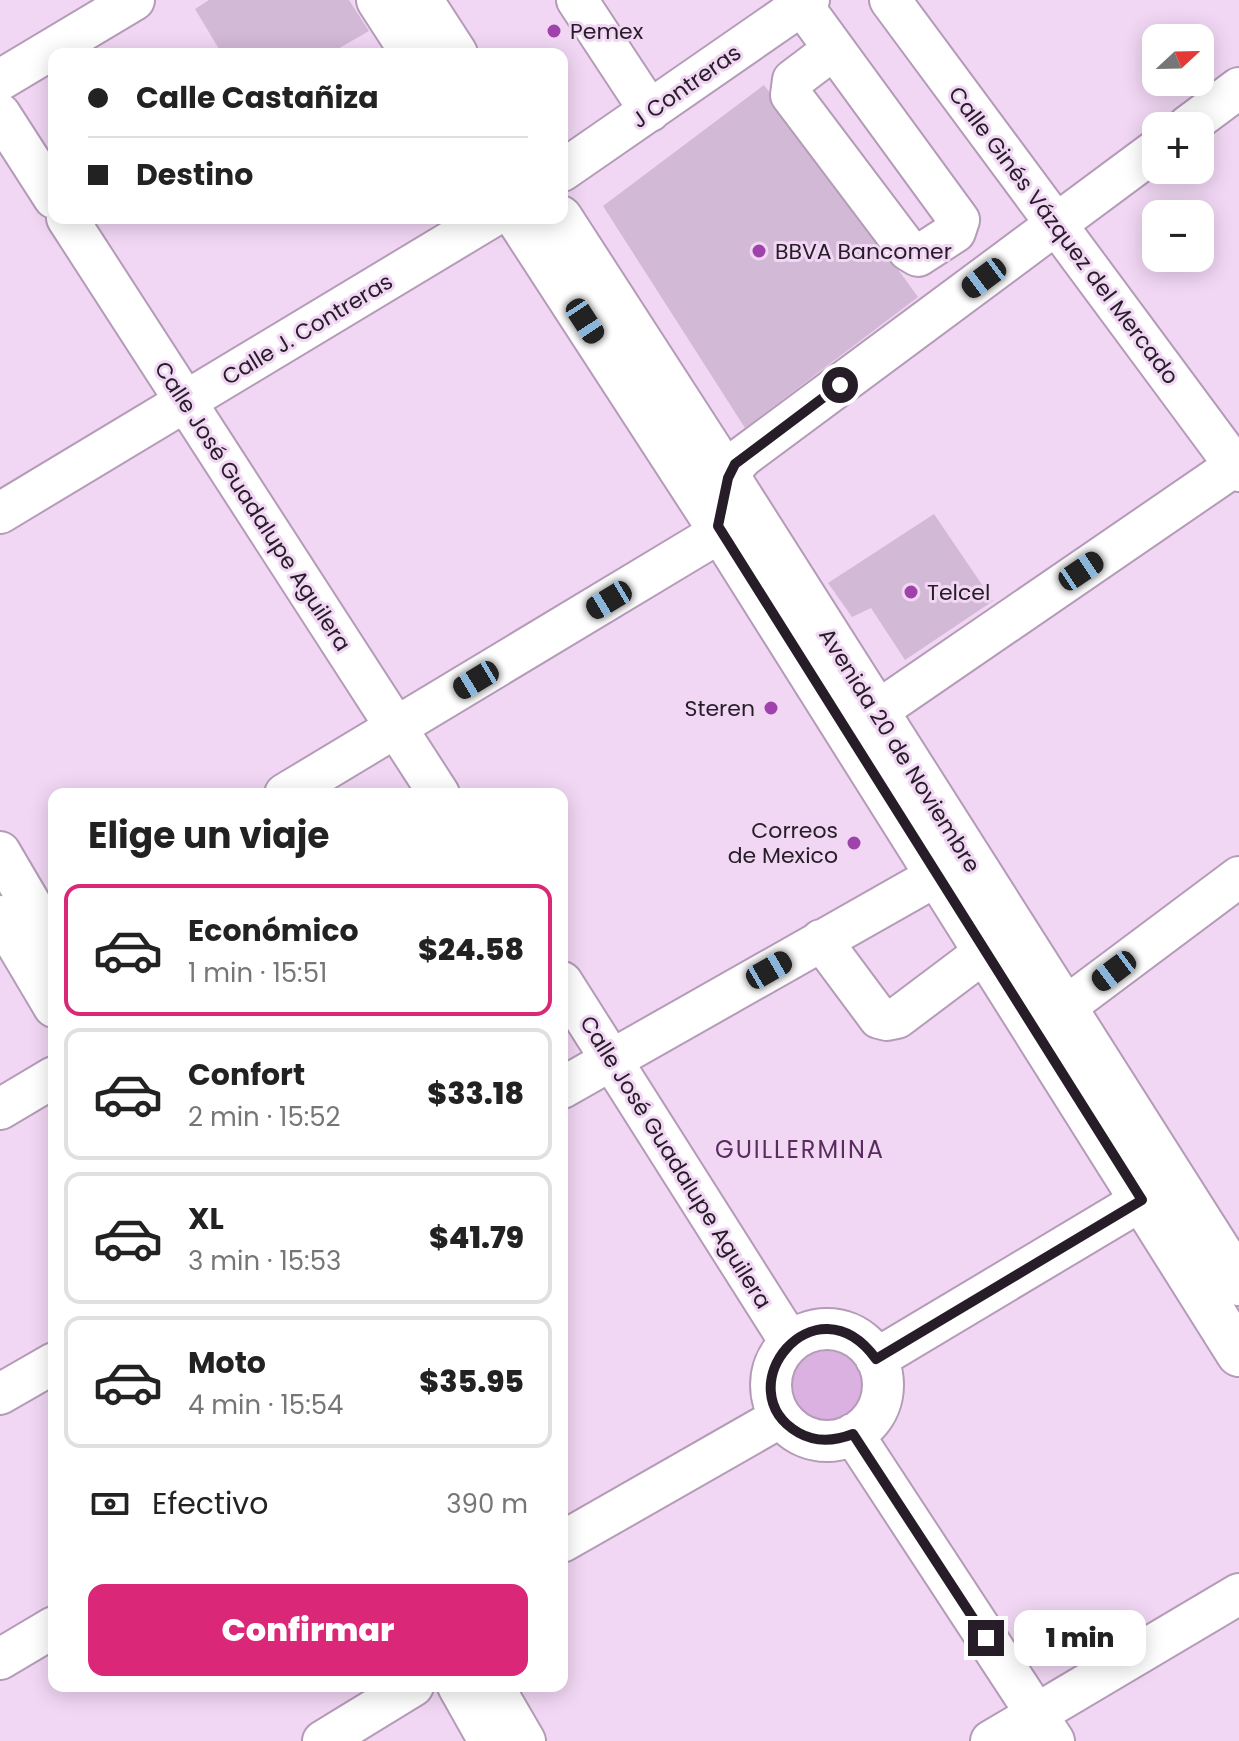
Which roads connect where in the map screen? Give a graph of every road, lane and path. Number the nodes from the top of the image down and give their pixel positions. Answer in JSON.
{"nodes":[{"id":1,"x":134,"y":0,"type":"edge"},
{"id":2,"x":379,"y":0,"type":"edge"},
{"id":3,"x":420,"y":0,"type":"edge"},
{"id":4,"x":577,"y":0,"type":"edge"},
{"id":5,"x":890,"y":0,"type":"edge"},
{"id":6,"x":806,"y":2,"type":"edge"},
{"id":7,"x":54,"y":48,"type":"edge"},
{"id":8,"x":410,"y":48,"type":"edge"},
{"id":9,"x":451,"y":48,"type":"edge"},
{"id":10,"x":834,"y":49,"type":"junction"},
{"id":11,"x":48,"y":51,"type":"edge"},
{"id":12,"x":0,"y":80,"type":"edge"},
{"id":13,"x":1239,"y":88,"type":"edge"},
{"id":14,"x":650,"y":111,"type":"junction"},
{"id":15,"x":1207,"y":112,"type":"edge"},
{"id":16,"x":0,"y":114,"type":"edge"},
{"id":17,"x":1142,"y":160,"type":"edge"},
{"id":18,"x":568,"y":167,"type":"edge"},
{"id":19,"x":48,"y":189,"type":"edge"},
{"id":20,"x":71,"y":224,"type":"edge"},
{"id":21,"x":480,"y":224,"type":"edge"},
{"id":22,"x":522,"y":224,"type":"edge"},
{"id":23,"x":564,"y":224,"type":"edge"},
{"id":24,"x":1055,"y":224,"type":"junction"},
{"id":25,"x":186,"y":403,"type":"junction"},
{"id":26,"x":1238,"y":466,"type":"edge"},
{"id":27,"x":728,"y":478,"type":"junction"},
{"id":28,"x":0,"y":513,"type":"edge"},
{"id":29,"x":718,"y":526,"type":"junction"},
{"id":30,"x":876,"y":712,"type":"junction"},
{"id":31,"x":396,"y":728,"type":"junction"},
{"id":32,"x":295,"y":788,"type":"edge"},
{"id":33,"x":435,"y":788,"type":"edge"},
{"id":34,"x":0,"y":852,"type":"edge"},
{"id":35,"x":938,"y":875,"type":"junction"},
{"id":36,"x":1239,"y":877,"type":"edge"},
{"id":37,"x":0,"y":916,"type":"edge"},
{"id":38,"x":821,"y":940,"type":"junction"},
{"id":39,"x":44,"y":941,"type":"edge"},
{"id":40,"x":986,"y":951,"type":"junction"},
{"id":41,"x":48,"y":967,"type":"edge"},
{"id":42,"x":568,"y":991,"type":"edge"},
{"id":43,"x":1064,"y":1008,"type":"junction"},
{"id":44,"x":612,"y":1059,"type":"junction"},
{"id":45,"x":48,"y":1081,"type":"edge"},
{"id":46,"x":568,"y":1085,"type":"edge"},
{"id":47,"x":0,"y":1109,"type":"edge"},
{"id":48,"x":1142,"y":1200,"type":"junction"},
{"id":49,"x":1238,"y":1280,"type":"edge"},
{"id":50,"x":790,"y":1342,"type":"junction"},
{"id":51,"x":1239,"y":1354,"type":"edge"},
{"id":52,"x":876,"y":1359,"type":"junction"},
{"id":53,"x":48,"y":1366,"type":"edge"},
{"id":54,"x":0,"y":1394,"type":"edge"},
{"id":55,"x":781,"y":1417,"type":"junction"},
{"id":56,"x":853,"y":1434,"type":"junction"},
{"id":57,"x":568,"y":1539,"type":"edge"},
{"id":58,"x":1239,"y":1594,"type":"edge"},
{"id":59,"x":48,"y":1631,"type":"edge"},
{"id":60,"x":0,"y":1659,"type":"edge"},
{"id":61,"x":403,"y":1692,"type":"edge"},
{"id":62,"x":461,"y":1692,"type":"edge"},
{"id":63,"x":496,"y":1692,"type":"edge"},
{"id":64,"x":1045,"y":1728,"type":"edge"},
{"id":65,"x":323,"y":1741,"type":"edge"},
{"id":66,"x":489,"y":1741,"type":"edge"},
{"id":67,"x":525,"y":1741,"type":"edge"},
{"id":68,"x":991,"y":1741,"type":"edge"}],
"edges":[{"from":1,"to":7,"type":"street"},
{"from":2,"to":8,"type":"main road"},
{"from":3,"to":9,"type":"main road"},
{"from":4,"to":14,"type":"street"},
{"from":5,"to":24,"type":"street","name":"Calle Ginés Vázquez del Mercado"},
{"from":6,"to":10,"type":"street"},
{"from":6,"to":14,"type":"street","name":"J Contreras"},
{"from":10,"to":10,"type":"street"},
{"from":11,"to":12,"type":"street"},
{"from":13,"to":15,"type":"street"},
{"from":14,"to":18,"type":"street","name":"J Contreras"},
{"from":16,"to":19,"type":"street"},
{"from":17,"to":24,"type":"street"},
{"from":20,"to":25,"type":"street","name":"Calle José Guadalupe Aguilera"},
{"from":21,"to":25,"type":"street","name":"Calle J. Contreras"},
{"from":22,"to":29,"type":"main road","name":"Avenida 20 de Noviembre"},
{"from":23,"to":27,"type":"main road","name":"Avenida 20 de Noviembre"},
{"from":24,"to":26,"type":"street","name":"Calle Ginés Vázquez del Mercado"},
{"from":24,"to":27,"type":"street"},
{"from":25,"to":28,"type":"street","name":"Calle J. Contreras"},
{"from":25,"to":31,"type":"street","name":"Calle José Guadalupe Aguilera"},
{"from":26,"to":30,"type":"street"},
{"from":27,"to":29,"type":"street"},
{"from":27,"to":30,"type":"main road","name":"Avenida 20 de Noviembre"},
{"from":29,"to":31,"type":"street"},
{"from":29,"to":35,"type":"main road","name":"Avenida 20 de Noviembre"},
{"from":30,"to":43,"type":"main road","name":"Avenida 20 de Noviembre"},
{"from":31,"to":32,"type":"street"},
{"from":31,"to":33,"type":"street","name":"Calle José Guadalupe Aguilera"},
{"from":34,"to":39,"type":"street"},
{"from":35,"to":38,"type":"street"},
{"from":35,"to":40,"type":"main road","name":"Avenida 20 de Noviembre"},
{"from":36,"to":43,"type":"street"},
{"from":37,"to":39,"type":"street"},
{"from":38,"to":40,"type":"street"},
{"from":38,"to":44,"type":"street"},
{"from":39,"to":41,"type":"street"},
{"from":40,"to":48,"type":"main road","name":"Avenida 20 de Noviembre"},
{"from":42,"to":44,"type":"street","name":"Calle José Guadalupe Aguilera"},
{"from":43,"to":49,"type":"main road","name":"Avenida 20 de Noviembre"},
{"from":44,"to":46,"type":"street"},
{"from":44,"to":50,"type":"street","name":"Calle José Guadalupe Aguilera"},
{"from":45,"to":47,"type":"street"},
{"from":48,"to":51,"type":"main road","name":"Avenida 20 de Noviembre"},
{"from":48,"to":52,"type":"street"},
{"from":50,"to":52,"type":"street"},
{"from":50,"to":55,"type":"street"},
{"from":52,"to":56,"type":"street"},
{"from":53,"to":54,"type":"street"},
{"from":55,"to":56,"type":"street"},
{"from":55,"to":57,"type":"street"},
{"from":56,"to":64,"type":"street"},
{"from":58,"to":64,"type":"street"},
{"from":59,"to":60,"type":"street"},
{"from":61,"to":65,"type":"street"},
{"from":62,"to":66,"type":"street"},
{"from":63,"to":67,"type":"street"},
{"from":64,"to":68,"type":"street"}]}
